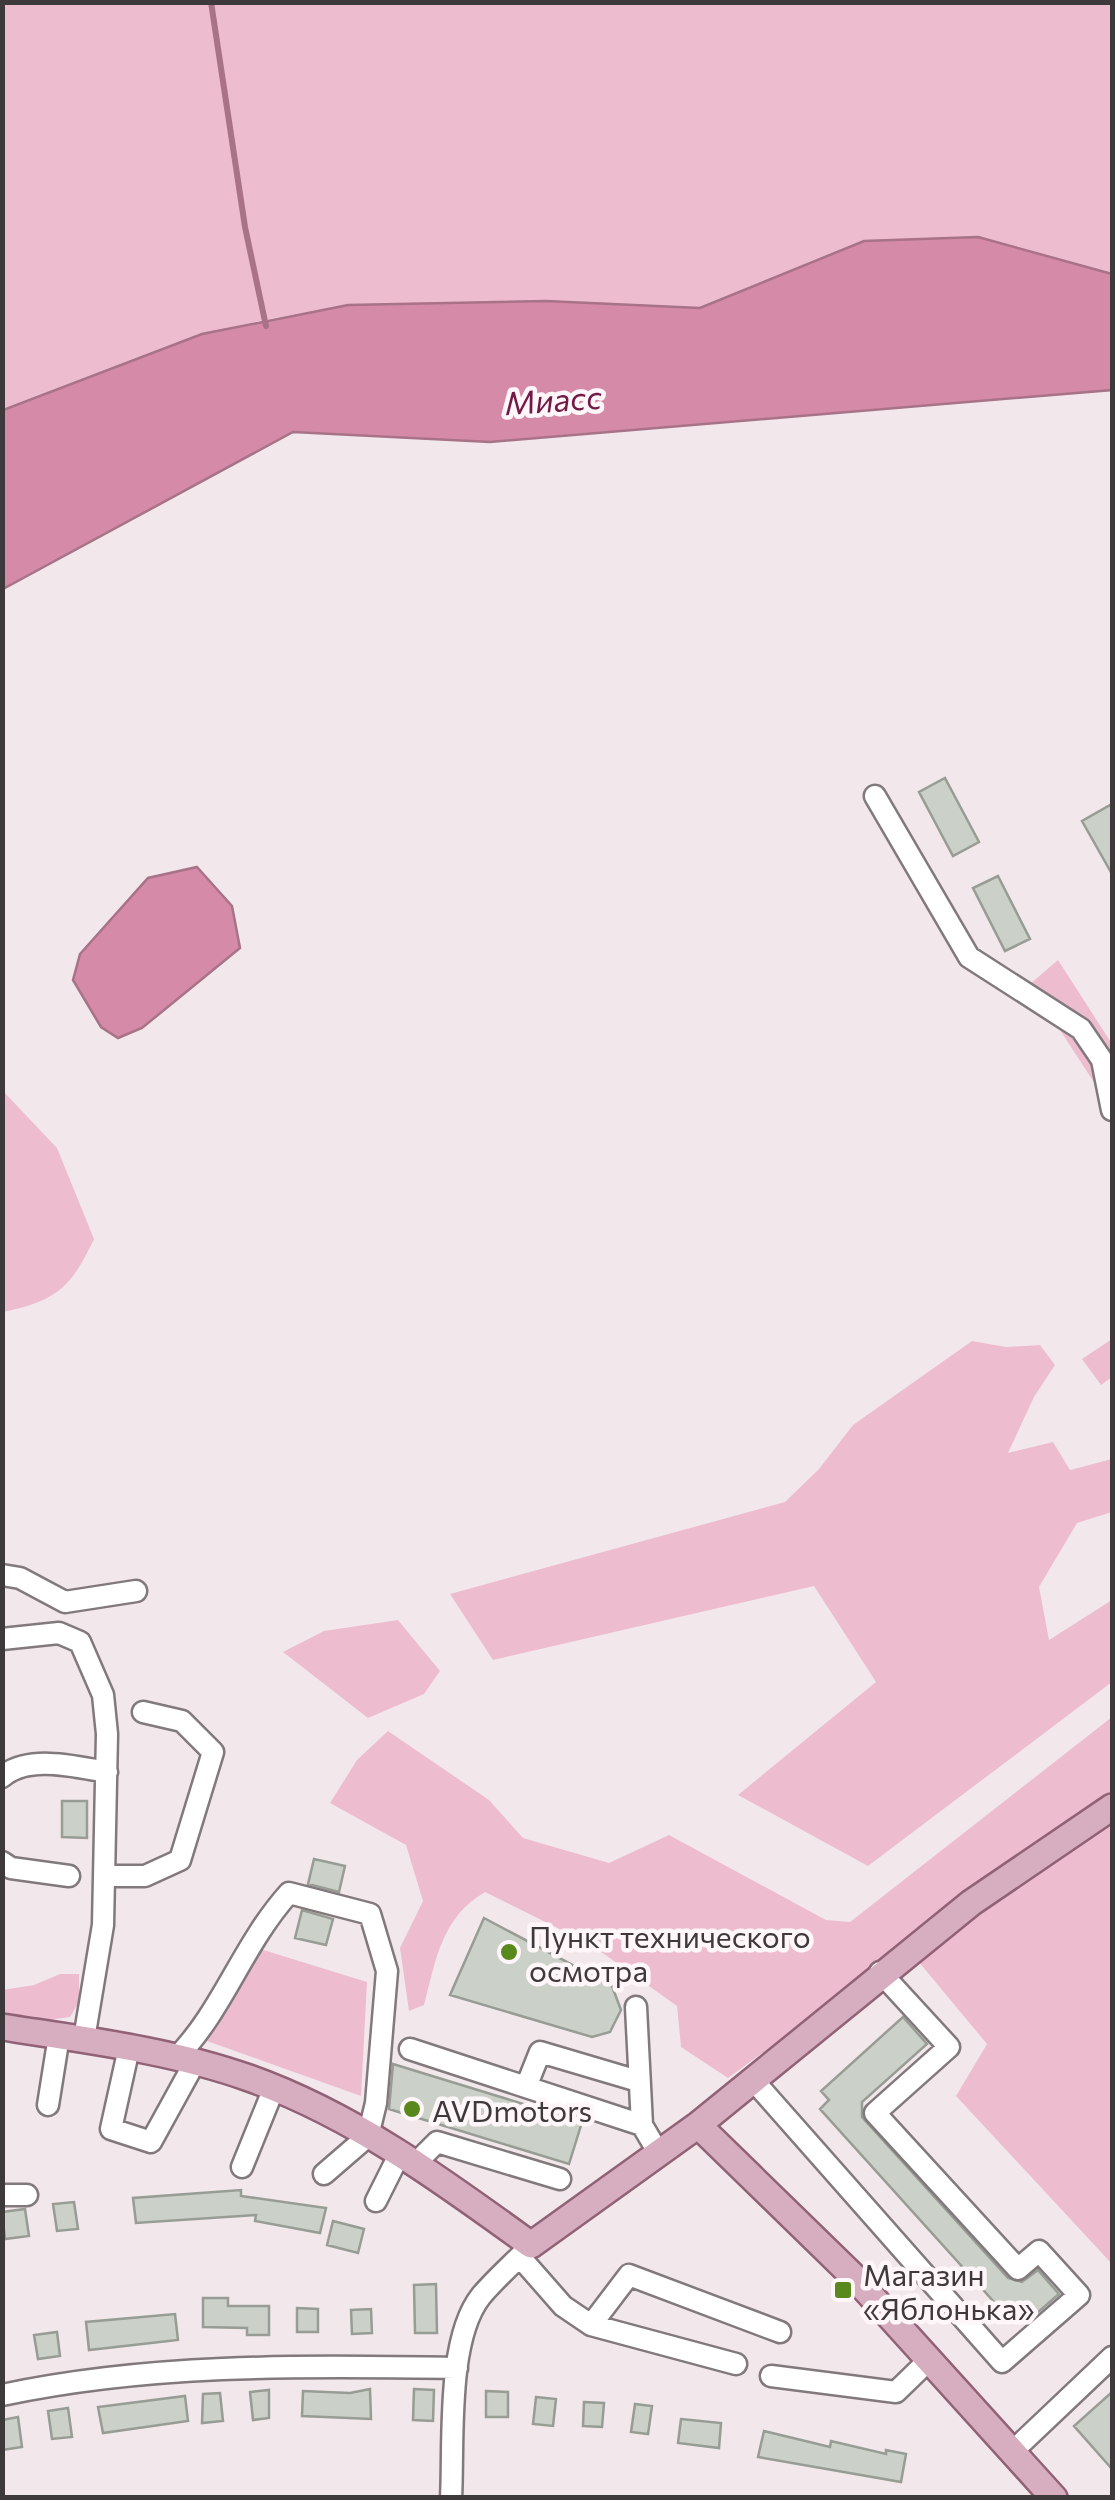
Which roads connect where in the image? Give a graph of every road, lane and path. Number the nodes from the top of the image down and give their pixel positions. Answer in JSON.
{"nodes":[{"id":1,"x":875,"y":796,"type":"dead end"},
{"id":2,"x":1112,"y":1110,"type":"edge"},
{"id":3,"x":2,"y":1575,"type":"edge"},
{"id":4,"x":136,"y":1590,"type":"dead end"},
{"id":5,"x":65,"y":1602,"type":"junction"},
{"id":6,"x":59,"y":1633,"type":"junction"},
{"id":7,"x":2,"y":1639,"type":"edge"},
{"id":8,"x":143,"y":1712,"type":"dead end"},
{"id":9,"x":107,"y":1772,"type":"junction"},
{"id":10,"x":2,"y":1777,"type":"edge"},
{"id":11,"x":1112,"y":1806,"type":"edge"},
{"id":12,"x":2,"y":1862,"type":"edge"},
{"id":13,"x":69,"y":1876,"type":"dead end"},
{"id":14,"x":106,"y":1876,"type":"junction"},
{"id":15,"x":880,"y":1972,"type":"junction"},
{"id":16,"x":636,"y":2007,"type":"dead end"},
{"id":17,"x":2,"y":2027,"type":"edge"},
{"id":18,"x":71,"y":2037,"type":"junction"},
{"id":19,"x":129,"y":2048,"type":"junction"},
{"id":20,"x":410,"y":2049,"type":"dead end"},
{"id":21,"x":186,"y":2059,"type":"junction"},
{"id":22,"x":753,"y":2080,"type":"junction"},
{"id":23,"x":638,"y":2081,"type":"junction"},
{"id":24,"x":274,"y":2088,"type":"junction"},
{"id":25,"x":526,"y":2088,"type":"junction"},
{"id":26,"x":48,"y":2105,"type":"dead end"},
{"id":27,"x":698,"y":2125,"type":"junction"},
{"id":28,"x":642,"y":2126,"type":"junction"},
{"id":29,"x":368,"y":2136,"type":"junction"},
{"id":30,"x":658,"y":2152,"type":"junction"},
{"id":31,"x":409,"y":2158,"type":"junction"},
{"id":32,"x":242,"y":2167,"type":"dead end"},
{"id":33,"x":324,"y":2174,"type":"dead end"},
{"id":34,"x":560,"y":2180,"type":"dead end"},
{"id":35,"x":2,"y":2195,"type":"edge"},
{"id":36,"x":27,"y":2195,"type":"dead end"},
{"id":37,"x":376,"y":2201,"type":"dead end"},
{"id":38,"x":525,"y":2251,"type":"junction"},
{"id":39,"x":591,"y":2325,"type":"junction"},
{"id":40,"x":780,"y":2332,"type":"dead end"},
{"id":41,"x":1112,"y":2357,"type":"edge"},
{"id":42,"x":930,"y":2360,"type":"junction"},
{"id":43,"x":736,"y":2364,"type":"dead end"},
{"id":44,"x":457,"y":2368,"type":"junction"},
{"id":45,"x":772,"y":2376,"type":"dead end"},
{"id":46,"x":2,"y":2395,"type":"edge"},
{"id":47,"x":1012,"y":2451,"type":"junction"},
{"id":48,"x":452,"y":2498,"type":"edge"},
{"id":49,"x":1054,"y":2498,"type":"edge"}],
"edges":[{"from":1,"to":2,"type":"street"},
{"from":3,"to":5,"type":"street"},
{"from":4,"to":5,"type":"street"},
{"from":5,"to":6,"type":"street"},
{"from":6,"to":7,"type":"street"},
{"from":6,"to":9,"type":"street"},
{"from":8,"to":14,"type":"street"},
{"from":9,"to":10,"type":"street"},
{"from":9,"to":14,"type":"street"},
{"from":11,"to":15,"type":"main road"},
{"from":12,"to":13,"type":"street"},
{"from":14,"to":18,"type":"street"},
{"from":15,"to":22,"type":"main road"},
{"from":15,"to":22,"type":"street"},
{"from":16,"to":23,"type":"street"},
{"from":17,"to":18,"type":"main road"},
{"from":18,"to":19,"type":"main road"},
{"from":18,"to":26,"type":"street"},
{"from":19,"to":21,"type":"main road"},
{"from":19,"to":21,"type":"street"},
{"from":20,"to":25,"type":"street"},
{"from":21,"to":24,"type":"main road"},
{"from":21,"to":29,"type":"street"},
{"from":22,"to":27,"type":"main road"},
{"from":23,"to":25,"type":"street"},
{"from":23,"to":28,"type":"street"},
{"from":24,"to":29,"type":"main road"},
{"from":24,"to":32,"type":"street"},
{"from":25,"to":28,"type":"street"},
{"from":27,"to":30,"type":"main road"},
{"from":27,"to":42,"type":"main road"},
{"from":28,"to":30,"type":"street"},
{"from":29,"to":31,"type":"main road"},
{"from":29,"to":33,"type":"street"},
{"from":30,"to":38,"type":"main road"},
{"from":31,"to":34,"type":"street"},
{"from":31,"to":37,"type":"street"},
{"from":31,"to":38,"type":"main road"},
{"from":35,"to":36,"type":"street"},
{"from":38,"to":39,"type":"street"},
{"from":38,"to":44,"type":"street"},
{"from":39,"to":40,"type":"street"},
{"from":39,"to":43,"type":"street"},
{"from":41,"to":47,"type":"street"},
{"from":42,"to":45,"type":"street"},
{"from":42,"to":47,"type":"main road"},
{"from":44,"to":46,"type":"street"},
{"from":44,"to":48,"type":"street"},
{"from":47,"to":49,"type":"main road"}]}
